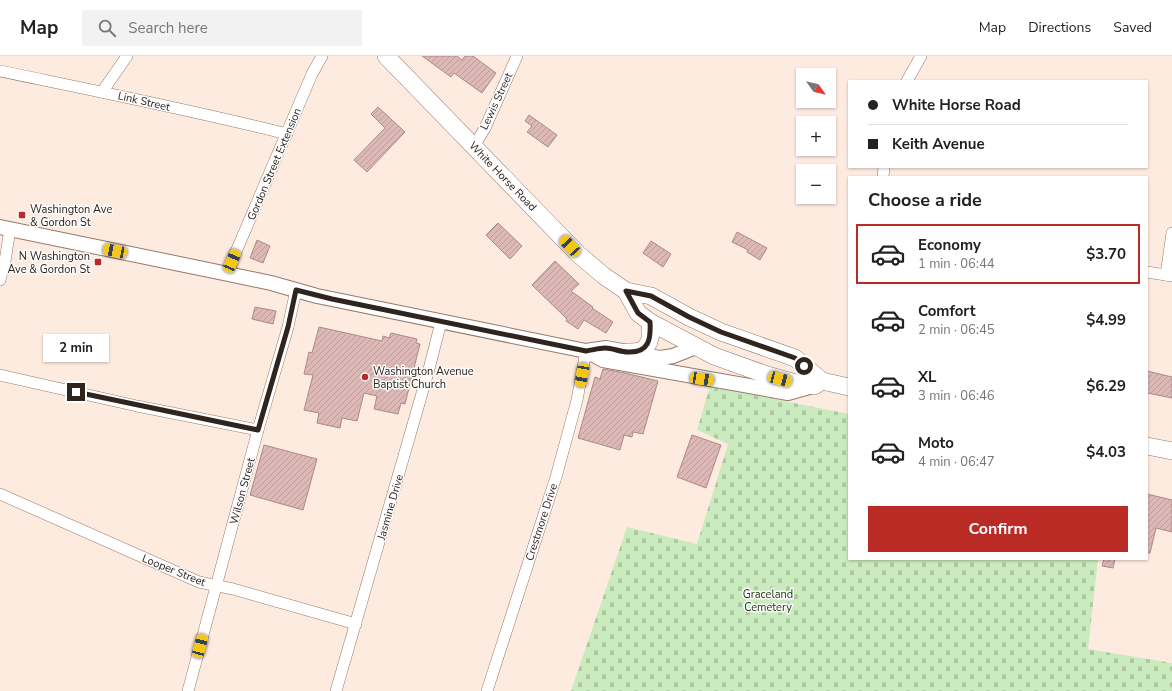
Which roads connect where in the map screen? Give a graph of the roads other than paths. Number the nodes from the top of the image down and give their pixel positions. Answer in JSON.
{"nodes":[{"id":1,"x":127,"y":56,"type":"edge"},
{"id":2,"x":322,"y":56,"type":"edge"},
{"id":3,"x":386,"y":56,"type":"edge"},
{"id":4,"x":517,"y":56,"type":"edge"},
{"id":5,"x":921,"y":56,"type":"edge"},
{"id":6,"x":0,"y":71,"type":"edge"},
{"id":7,"x":908,"y":80,"type":"edge"},
{"id":8,"x":102,"y":92,"type":"junction"},
{"id":9,"x":287,"y":134,"type":"junction"},
{"id":10,"x":474,"y":146,"type":"junction"},
{"id":11,"x":5,"y":228,"type":"edge"},
{"id":12,"x":1172,"y":233,"type":"edge"},
{"id":13,"x":1148,"y":272,"type":"edge"},
{"id":14,"x":228,"y":274,"type":"junction"},
{"id":15,"x":1169,"y":275,"type":"edge"},
{"id":16,"x":0,"y":280,"type":"edge"},
{"id":17,"x":296,"y":290,"type":"junction"},
{"id":18,"x":626,"y":291,"type":"junction"},
{"id":19,"x":441,"y":322,"type":"junction"},
{"id":20,"x":650,"y":322,"type":"junction"},
{"id":21,"x":696,"y":347,"type":"junction"},
{"id":22,"x":586,"y":351,"type":"junction"},
{"id":23,"x":628,"y":352,"type":"junction"},
{"id":24,"x":0,"y":375,"type":"edge"},
{"id":25,"x":818,"y":384,"type":"junction"},
{"id":26,"x":848,"y":387,"type":"edge"},
{"id":27,"x":258,"y":430,"type":"junction"},
{"id":28,"x":1148,"y":446,"type":"edge"},
{"id":29,"x":1172,"y":451,"type":"edge"},
{"id":30,"x":0,"y":494,"type":"edge"},
{"id":31,"x":216,"y":586,"type":"junction"},
{"id":32,"x":356,"y":624,"type":"junction"},
{"id":33,"x":188,"y":691,"type":"edge"},
{"id":34,"x":336,"y":691,"type":"edge"},
{"id":35,"x":487,"y":691,"type":"edge"}],
"edges":[{"from":1,"to":8,"type":"street"},
{"from":2,"to":9,"type":"street","name":"Gordon Street Extension"},
{"from":3,"to":10,"type":"highway","name":"White Horse Road"},
{"from":4,"to":10,"type":"street","name":"Lewis Street"},
{"from":5,"to":7,"type":"street"},
{"from":6,"to":8,"type":"street","name":"Link Street"},
{"from":8,"to":9,"type":"street","name":"Link Street"},
{"from":9,"to":14,"type":"street","name":"Gordon Street Extension"},
{"from":10,"to":18,"type":"highway","name":"White Horse Road"},
{"from":11,"to":14,"type":"main road"},
{"from":11,"to":16,"type":"street"},
{"from":12,"to":15,"type":"street"},
{"from":13,"to":15,"type":"street"},
{"from":14,"to":17,"type":"main road"},
{"from":17,"to":19,"type":"main road"},
{"from":17,"to":27,"type":"street","name":"Wilson Street"},
{"from":18,"to":20,"type":"highway","name":"White Horse Road"},
{"from":18,"to":25,"type":"highway","name":"White Horse Road"},
{"from":19,"to":22,"type":"main road"},
{"from":19,"to":32,"type":"street","name":"Jasmine Drive"},
{"from":20,"to":21,"type":"highway","name":"White Horse Road"},
{"from":20,"to":23,"type":"highway"},
{"from":21,"to":23,"type":"main road"},
{"from":21,"to":25,"type":"highway"},
{"from":22,"to":23,"type":"main road"},
{"from":22,"to":25,"type":"main road"},
{"from":22,"to":35,"type":"street","name":"Crestmore Drive"},
{"from":24,"to":27,"type":"street"},
{"from":25,"to":26,"type":"highway","name":"White Horse Road"},
{"from":27,"to":31,"type":"street","name":"Wilson Street"},
{"from":28,"to":29,"type":"highway"},
{"from":30,"to":31,"type":"street","name":"Looper Street"},
{"from":31,"to":32,"type":"street","name":"Looper Street"},
{"from":31,"to":33,"type":"street","name":"Wilson Street"},
{"from":32,"to":34,"type":"street","name":"Jasmine Drive"}]}
